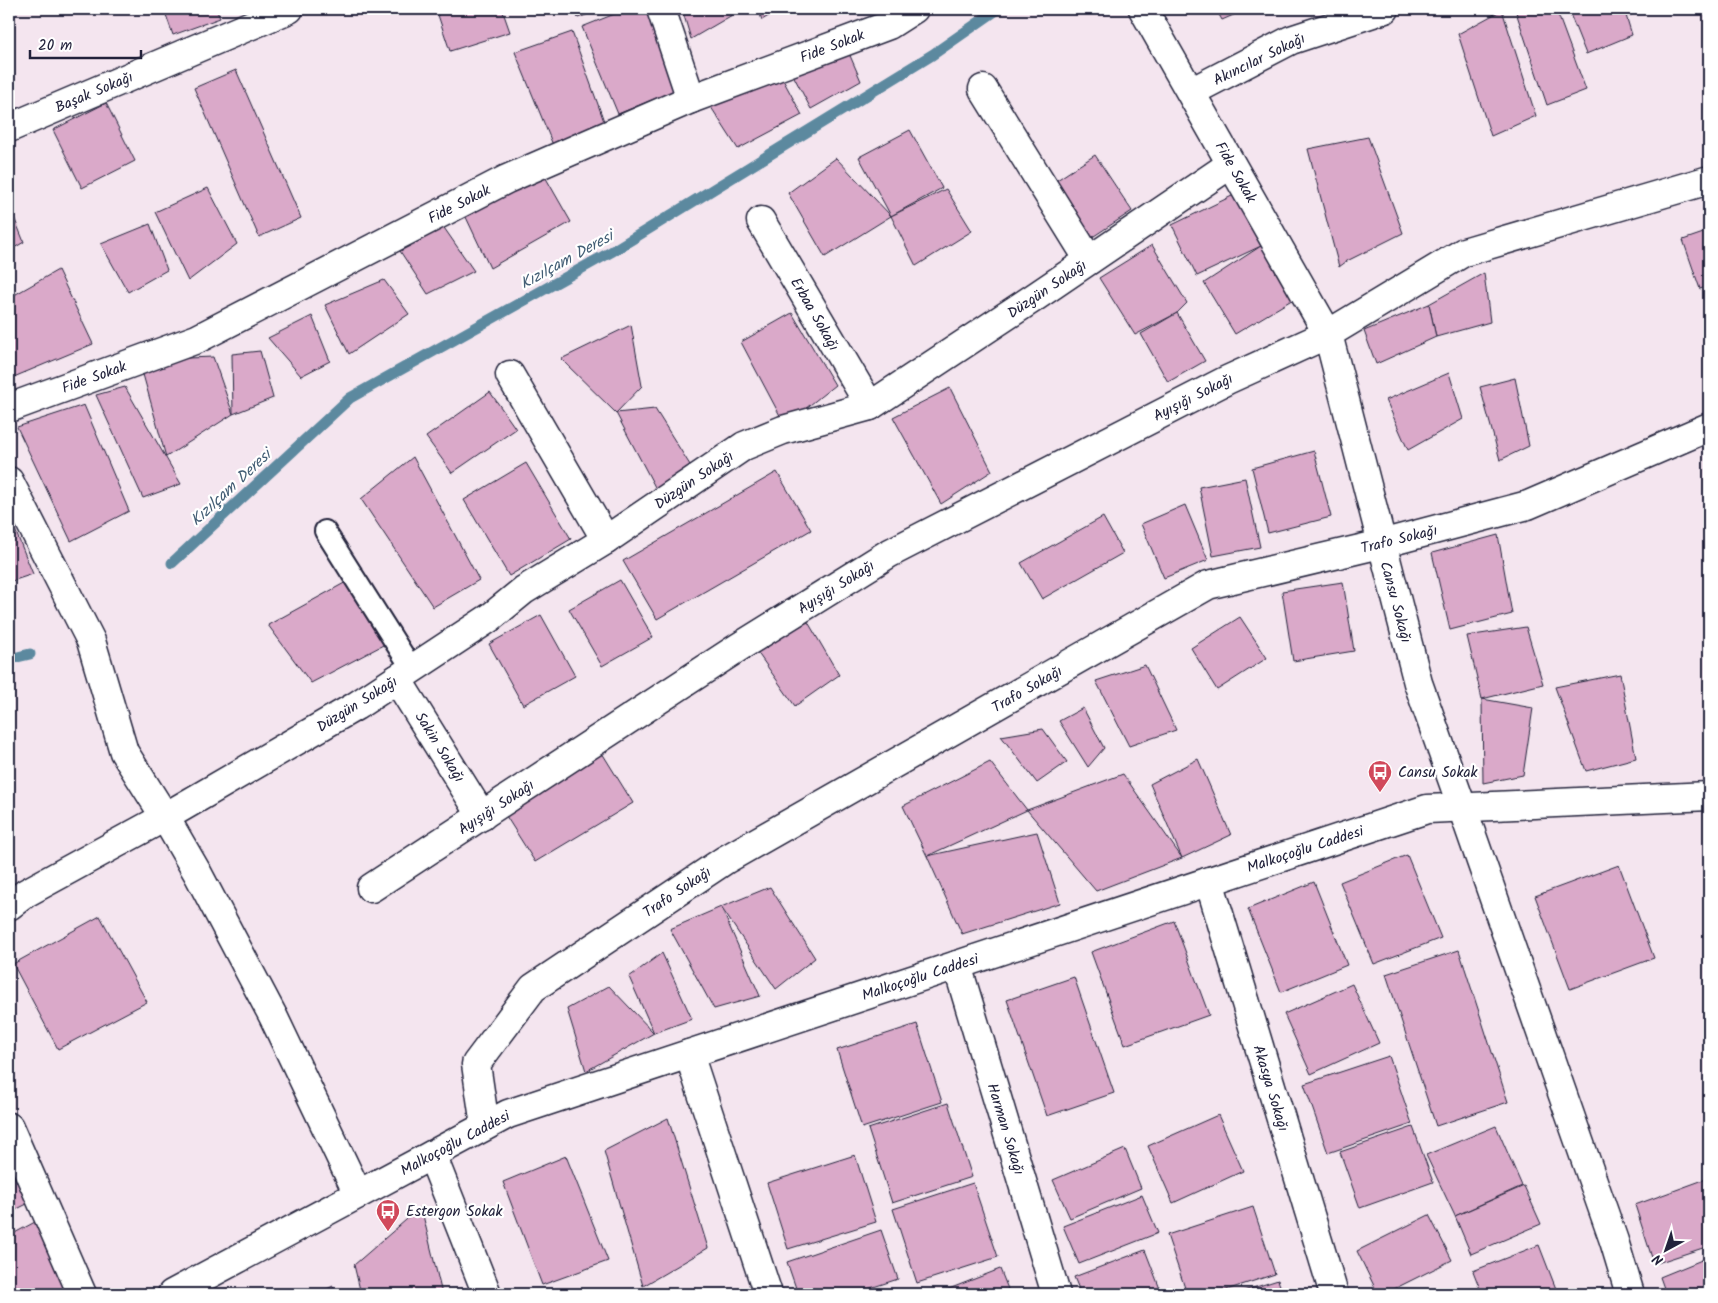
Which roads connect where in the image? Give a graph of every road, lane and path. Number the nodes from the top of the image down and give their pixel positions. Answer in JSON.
{"nodes":[{"id":1,"x":289,"y":9,"type":"edge"},
{"id":2,"x":661,"y":9,"type":"edge"},
{"id":3,"x":914,"y":9,"type":"edge"},
{"id":4,"x":1143,"y":9,"type":"edge"},
{"id":5,"x":1384,"y":9,"type":"edge"},
{"id":6,"x":983,"y":90,"type":"dead end"},
{"id":7,"x":1191,"y":92,"type":"junction"},
{"id":8,"x":691,"y":100,"type":"junction"},
{"id":9,"x":9,"y":128,"type":"edge"},
{"id":10,"x":1231,"y":164,"type":"junction"},
{"id":11,"x":1709,"y":180,"type":"edge"},
{"id":12,"x":761,"y":221,"type":"dead end"},
{"id":13,"x":1089,"y":260,"type":"junction"},
{"id":14,"x":1328,"y":334,"type":"junction"},
{"id":15,"x":510,"y":376,"type":"dead end"},
{"id":16,"x":870,"y":406,"type":"junction"},
{"id":17,"x":9,"y":408,"type":"edge"},
{"id":18,"x":1709,"y":427,"type":"edge"},
{"id":19,"x":9,"y":481,"type":"edge"},
{"id":20,"x":325,"y":531,"type":"dead end"},
{"id":21,"x":606,"y":540,"type":"junction"},
{"id":22,"x":1381,"y":544,"type":"junction"},
{"id":23,"x":404,"y":674,"type":"junction"},
{"id":24,"x":1709,"y":796,"type":"edge"},
{"id":25,"x":1462,"y":807,"type":"junction"},
{"id":26,"x":482,"y":816,"type":"junction"},
{"id":27,"x":165,"y":817,"type":"junction"},
{"id":28,"x":1209,"y":881,"type":"junction"},
{"id":29,"x":371,"y":888,"type":"dead end"},
{"id":30,"x":9,"y":906,"type":"edge"},
{"id":31,"x":957,"y":964,"type":"junction"},
{"id":32,"x":689,"y":1054,"type":"junction"},
{"id":33,"x":485,"y":1126,"type":"junction"},
{"id":34,"x":9,"y":1127,"type":"edge"},
{"id":35,"x":432,"y":1155,"type":"junction"},
{"id":36,"x":358,"y":1194,"type":"junction"},
{"id":37,"x":82,"y":1294,"type":"edge"},
{"id":38,"x":172,"y":1294,"type":"edge"},
{"id":39,"x":487,"y":1294,"type":"edge"},
{"id":40,"x":768,"y":1294,"type":"edge"},
{"id":41,"x":1056,"y":1294,"type":"edge"},
{"id":42,"x":1334,"y":1294,"type":"edge"},
{"id":43,"x":1630,"y":1294,"type":"edge"}],
"edges":[{"from":1,"to":9,"type":"street","name":"Başak Sokağı"},
{"from":2,"to":8,"type":"street"},
{"from":3,"to":8,"type":"street","name":"Fide Sokak"},
{"from":4,"to":7,"type":"street","name":"Fide Sokak"},
{"from":5,"to":7,"type":"street","name":"Akıncılar Sokağı"},
{"from":6,"to":13,"type":"street"},
{"from":7,"to":10,"type":"street","name":"Fide Sokak"},
{"from":8,"to":17,"type":"street","name":"Fide Sokak"},
{"from":10,"to":13,"type":"street","name":"Düzgün Sokağı"},
{"from":10,"to":14,"type":"street","name":"Fide Sokak"},
{"from":11,"to":14,"type":"street","name":"Ayışığı Sokağı"},
{"from":12,"to":16,"type":"street","name":"Erbaa Sokağı"},
{"from":13,"to":16,"type":"street","name":"Düzgün Sokağı"},
{"from":14,"to":22,"type":"street","name":"Cansu Sokağı"},
{"from":14,"to":26,"type":"street","name":"Ayışığı Sokağı"},
{"from":15,"to":21,"type":"street"},
{"from":16,"to":21,"type":"street","name":"Düzgün Sokağı"},
{"from":18,"to":22,"type":"street","name":"Trafo Sokağı"},
{"from":19,"to":27,"type":"street"},
{"from":20,"to":23,"type":"lane"},
{"from":21,"to":23,"type":"street","name":"Düzgün Sokağı"},
{"from":22,"to":25,"type":"street","name":"Cansu Sokağı"},
{"from":22,"to":33,"type":"street","name":"Trafo Sokağı"},
{"from":23,"to":26,"type":"street","name":"Sakin Sokağı"},
{"from":23,"to":27,"type":"street","name":"Düzgün Sokağı"},
{"from":24,"to":25,"type":"street","name":"Malkoçoğlu Caddesi"},
{"from":25,"to":28,"type":"street","name":"Malkoçoğlu Caddesi"},
{"from":25,"to":43,"type":"street","name":"Cansu Sokağı"},
{"from":26,"to":29,"type":"street","name":"Ayışığı Sokağı"},
{"from":27,"to":30,"type":"street","name":"Düzgün Sokağı"},
{"from":27,"to":36,"type":"street"},
{"from":28,"to":31,"type":"street","name":"Malkoçoğlu Caddesi"},
{"from":28,"to":42,"type":"street","name":"Akasya Sokağı"},
{"from":31,"to":32,"type":"street","name":"Malkoçoğlu Caddesi"},
{"from":31,"to":41,"type":"street","name":"Harman Sokağı"},
{"from":32,"to":33,"type":"street","name":"Malkoçoğlu Caddesi"},
{"from":32,"to":40,"type":"street"},
{"from":33,"to":35,"type":"street","name":"Malkoçoğlu Caddesi"},
{"from":34,"to":37,"type":"street"},
{"from":35,"to":36,"type":"street","name":"Malkoçoğlu Caddesi"},
{"from":35,"to":39,"type":"street"},
{"from":36,"to":38,"type":"street","name":"Malkoçoğlu Caddesi"}]}
